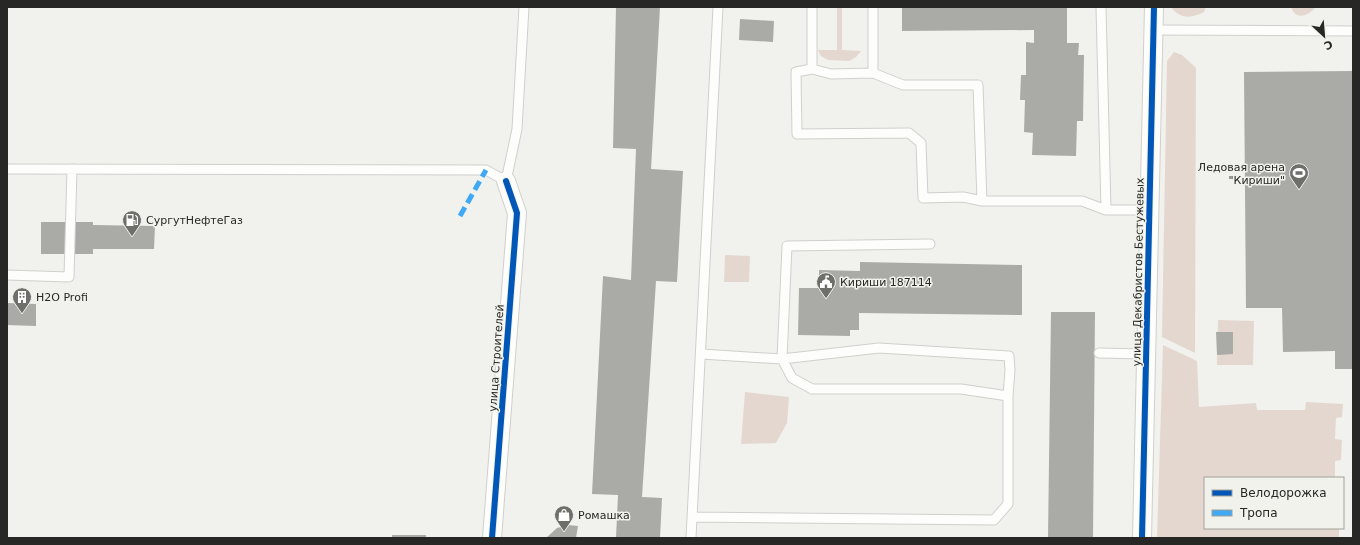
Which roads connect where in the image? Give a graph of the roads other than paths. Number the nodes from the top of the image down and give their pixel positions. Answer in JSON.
{"nodes":[{"id":1,"x":524,"y":7,"type":"edge"},
{"id":2,"x":718,"y":7,"type":"edge"},
{"id":3,"x":812,"y":7,"type":"edge"},
{"id":4,"x":874,"y":7,"type":"edge"},
{"id":5,"x":1101,"y":7,"type":"edge"},
{"id":6,"x":1154,"y":7,"type":"edge"},
{"id":7,"x":1154,"y":30,"type":"junction"},
{"id":8,"x":1353,"y":31,"type":"edge"},
{"id":9,"x":812,"y":69,"type":"junction"},
{"id":10,"x":873,"y":73,"type":"junction"},
{"id":11,"x":7,"y":169,"type":"edge"},
{"id":12,"x":72,"y":169,"type":"junction"},
{"id":13,"x":506,"y":181,"type":"junction"},
{"id":14,"x":982,"y":201,"type":"junction"},
{"id":15,"x":1106,"y":210,"type":"junction"},
{"id":16,"x":1150,"y":210,"type":"junction"},
{"id":17,"x":930,"y":244,"type":"dead end"},
{"id":18,"x":7,"y":275,"type":"edge"},
{"id":19,"x":1099,"y":353,"type":"dead end"},
{"id":20,"x":701,"y":354,"type":"junction"},
{"id":21,"x":1146,"y":354,"type":"junction"},
{"id":22,"x":782,"y":359,"type":"junction"},
{"id":23,"x":1008,"y":396,"type":"junction"},
{"id":24,"x":692,"y":517,"type":"junction"},
{"id":25,"x":492,"y":538,"type":"edge"},
{"id":26,"x":691,"y":538,"type":"edge"},
{"id":27,"x":1142,"y":538,"type":"edge"}],
"edges":[{"from":1,"to":13,"type":"lane"},
{"from":2,"to":20,"type":"lane"},
{"from":3,"to":9,"type":"lane"},
{"from":4,"to":10,"type":"lane"},
{"from":5,"to":15,"type":"lane"},
{"from":6,"to":7,"type":"street","name":"улица Декабристов Бестужевых"},
{"from":7,"to":8,"type":"lane"},
{"from":7,"to":16,"type":"street","name":"улица Декабристов Бестужевых"},
{"from":9,"to":10,"type":"lane"},
{"from":9,"to":14,"type":"lane"},
{"from":10,"to":14,"type":"lane"},
{"from":11,"to":12,"type":"lane"},
{"from":12,"to":13,"type":"lane"},
{"from":12,"to":18,"type":"lane"},
{"from":13,"to":25,"type":"street","name":"улица Строителей"},
{"from":14,"to":15,"type":"lane"},
{"from":15,"to":16,"type":"lane"},
{"from":16,"to":21,"type":"street","name":"улица Декабристов Бестужевых"},
{"from":17,"to":22,"type":"lane"},
{"from":19,"to":21,"type":"lane"},
{"from":20,"to":22,"type":"lane"},
{"from":20,"to":24,"type":"lane"},
{"from":21,"to":27,"type":"street","name":"улица Декабристов Бестужевых"},
{"from":22,"to":23,"type":"lane"},
{"from":22,"to":23,"type":"lane"},
{"from":23,"to":24,"type":"lane"},
{"from":24,"to":26,"type":"lane"}]}
